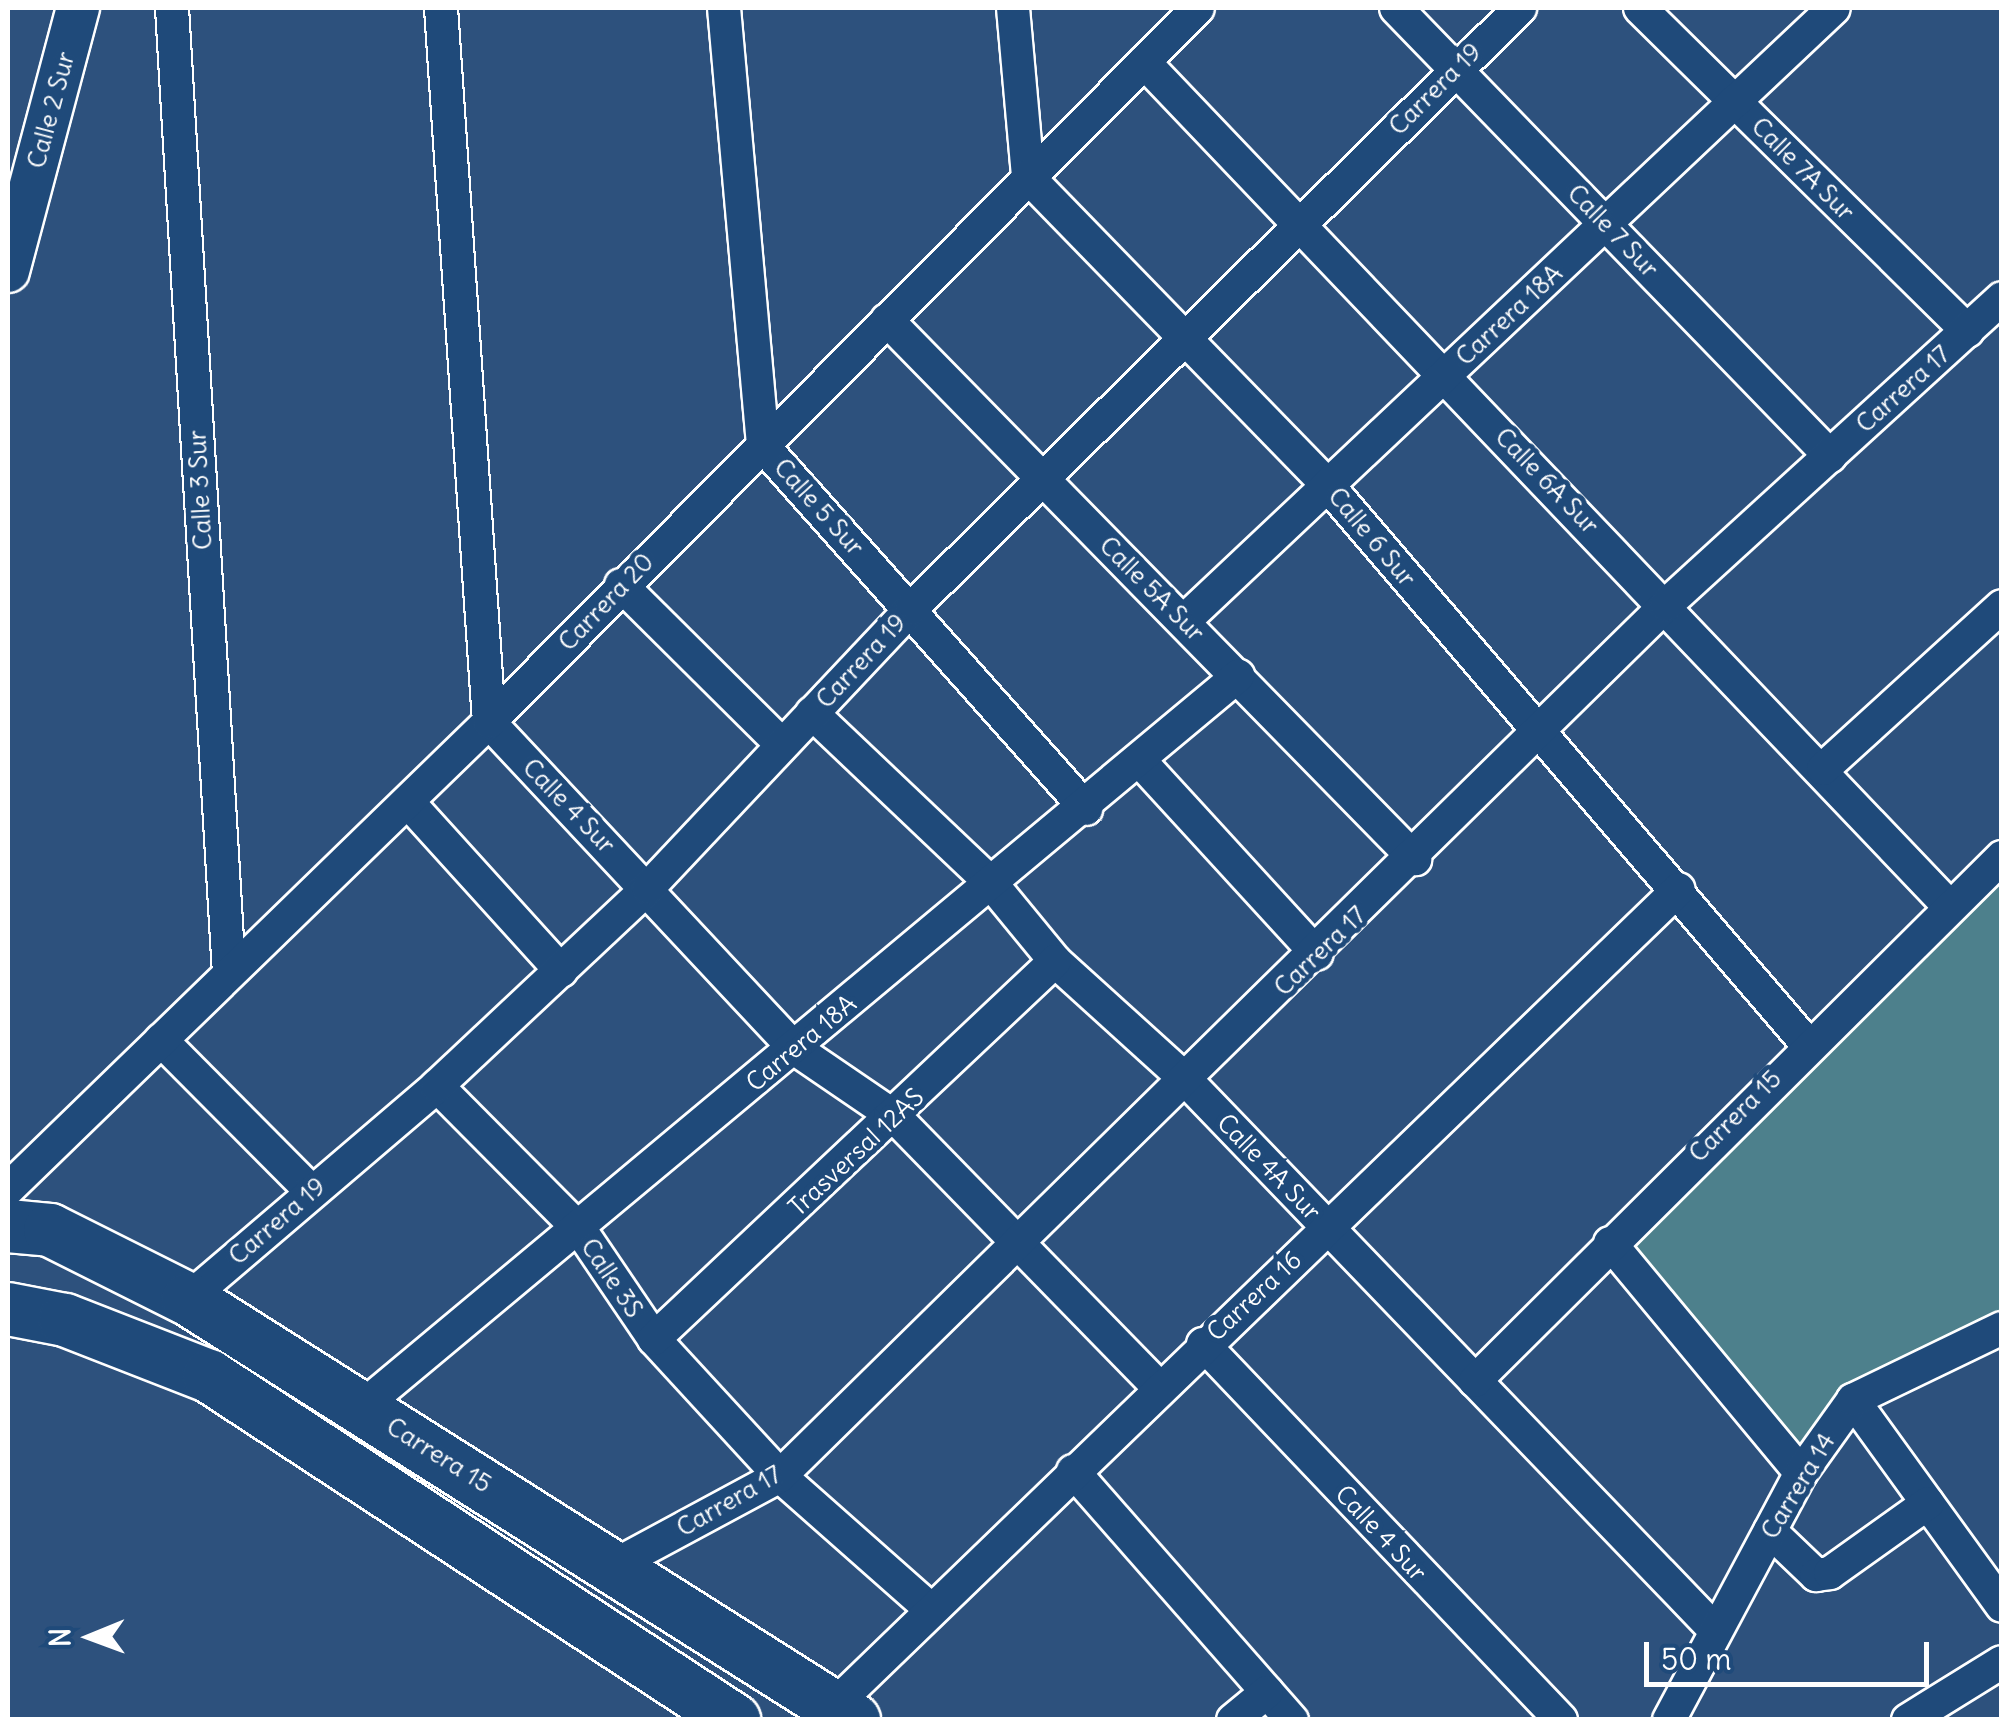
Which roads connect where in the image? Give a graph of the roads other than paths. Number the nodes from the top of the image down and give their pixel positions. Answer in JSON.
{"nodes":[{"id":1,"x":78,"y":8,"type":"edge"},
{"id":2,"x":172,"y":8,"type":"edge"},
{"id":3,"x":442,"y":8,"type":"edge"},
{"id":4,"x":724,"y":8,"type":"edge"},
{"id":5,"x":1013,"y":8,"type":"edge"},
{"id":6,"x":1198,"y":8,"type":"edge"},
{"id":7,"x":1396,"y":8,"type":"edge"},
{"id":8,"x":1520,"y":8,"type":"edge"},
{"id":9,"x":1640,"y":8,"type":"edge"},
{"id":10,"x":1834,"y":8,"type":"edge"},
{"id":11,"x":1144,"y":62,"type":"junction"},
{"id":12,"x":1453,"y":69,"type":"junction"},
{"id":13,"x":1734,"y":102,"type":"junction"},
{"id":14,"x":1028,"y":177,"type":"junction"},
{"id":15,"x":1606,"y":223,"type":"junction"},
{"id":16,"x":1300,"y":224,"type":"junction"},
{"id":17,"x":8,"y":271,"type":"edge"},
{"id":18,"x":2002,"y":298,"type":"edge"},
{"id":19,"x":886,"y":320,"type":"junction"},
{"id":20,"x":1966,"y":331,"type":"junction"},
{"id":21,"x":1185,"y":340,"type":"junction"},
{"id":22,"x":1445,"y":375,"type":"junction"},
{"id":23,"x":763,"y":446,"type":"junction"},
{"id":24,"x":1830,"y":456,"type":"junction"},
{"id":25,"x":1046,"y":481,"type":"junction"},
{"id":26,"x":1329,"y":486,"type":"junction"},
{"id":27,"x":622,"y":585,"type":"junction"},
{"id":28,"x":1666,"y":604,"type":"junction"},
{"id":29,"x":2002,"y":606,"type":"edge"},
{"id":30,"x":910,"y":609,"type":"junction"},
{"id":31,"x":1184,"y":621,"type":"junction"},
{"id":32,"x":1238,"y":676,"type":"junction"},
{"id":33,"x":812,"y":713,"type":"junction"},
{"id":34,"x":489,"y":722,"type":"junction"},
{"id":35,"x":1540,"y":736,"type":"junction"},
{"id":36,"x":782,"y":745,"type":"junction"},
{"id":37,"x":1141,"y":762,"type":"junction"},
{"id":38,"x":1823,"y":769,"type":"junction"},
{"id":39,"x":408,"y":802,"type":"junction"},
{"id":40,"x":1086,"y":809,"type":"junction"},
{"id":41,"x":2002,"y":857,"type":"edge"},
{"id":42,"x":1415,"y":859,"type":"junction"},
{"id":43,"x":991,"y":883,"type":"junction"},
{"id":44,"x":648,"y":888,"type":"junction"},
{"id":45,"x":1679,"y":890,"type":"junction"},
{"id":46,"x":1947,"y":904,"type":"junction"},
{"id":47,"x":1317,"y":954,"type":"junction"},
{"id":48,"x":1055,"y":961,"type":"junction"},
{"id":49,"x":560,"y":971,"type":"junction"},
{"id":50,"x":229,"y":973,"type":"junction"},
{"id":51,"x":161,"y":1040,"type":"junction"},
{"id":52,"x":1806,"y":1044,"type":"junction"},
{"id":53,"x":794,"y":1048,"type":"junction"},
{"id":54,"x":1186,"y":1079,"type":"junction"},
{"id":55,"x":438,"y":1086,"type":"junction"},
{"id":56,"x":895,"y":1117,"type":"junction"},
{"id":57,"x":8,"y":1188,"type":"edge"},
{"id":58,"x":310,"y":1190,"type":"junction"},
{"id":59,"x":8,"y":1226,"type":"edge"},
{"id":60,"x":1328,"y":1227,"type":"junction"},
{"id":61,"x":581,"y":1231,"type":"junction"},
{"id":62,"x":1610,"y":1242,"type":"junction"},
{"id":63,"x":1016,"y":1245,"type":"junction"},
{"id":64,"x":188,"y":1298,"type":"junction"},
{"id":65,"x":8,"y":1310,"type":"edge"},
{"id":66,"x":2002,"y":1328,"type":"edge"},
{"id":67,"x":654,"y":1339,"type":"junction"},
{"id":68,"x":1203,"y":1344,"type":"junction"},
{"id":69,"x":1475,"y":1381,"type":"junction"},
{"id":70,"x":1158,"y":1388,"type":"junction"},
{"id":71,"x":1853,"y":1400,"type":"junction"},
{"id":72,"x":363,"y":1406,"type":"junction"},
{"id":73,"x":1074,"y":1470,"type":"junction"},
{"id":74,"x":1801,"y":1473,"type":"junction"},
{"id":75,"x":780,"y":1476,"type":"junction"},
{"id":76,"x":1928,"y":1503,"type":"junction"},
{"id":77,"x":1770,"y":1532,"type":"junction"},
{"id":78,"x":612,"y":1566,"type":"junction"},
{"id":79,"x":927,"y":1606,"type":"junction"},
{"id":80,"x":2002,"y":1606,"type":"edge"},
{"id":81,"x":1716,"y":1632,"type":"junction"},
{"id":82,"x":2002,"y":1662,"type":"edge"},
{"id":83,"x":1268,"y":1692,"type":"junction"},
{"id":84,"x":834,"y":1714,"type":"edge"},
{"id":85,"x":734,"y":1720,"type":"edge"},
{"id":86,"x":1232,"y":1720,"type":"edge"},
{"id":87,"x":1292,"y":1720,"type":"edge"},
{"id":88,"x":1561,"y":1720,"type":"edge"},
{"id":89,"x":1669,"y":1720,"type":"edge"},
{"id":90,"x":1908,"y":1720,"type":"edge"}],
"edges":[{"from":1,"to":17,"type":"street","name":"Calle 2 Sur"},
{"from":2,"to":50,"type":"street","name":"Calle 3 Sur"},
{"from":3,"to":34,"type":"street"},
{"from":4,"to":23,"type":"street","name":"Calle 5 Sur"},
{"from":5,"to":14,"type":"street"},
{"from":6,"to":11,"type":"street","name":"Carrera 20"},
{"from":7,"to":12,"type":"street","name":"Calle 7 Sur"},
{"from":8,"to":12,"type":"street","name":"Carrera 19"},
{"from":9,"to":13,"type":"street","name":"Calle 7A Sur"},
{"from":10,"to":13,"type":"street","name":"Carrera 18A"},
{"from":11,"to":14,"type":"street","name":"Carrera 20"},
{"from":11,"to":16,"type":"street","name":"Calle 6A Sur"},
{"from":12,"to":15,"type":"street","name":"Calle 7 Sur"},
{"from":12,"to":16,"type":"street","name":"Carrera 19"},
{"from":13,"to":15,"type":"street","name":"Carrera 18A"},
{"from":13,"to":20,"type":"street","name":"Calle 7A Sur"},
{"from":14,"to":19,"type":"street","name":"Carrera 20"},
{"from":14,"to":21,"type":"street","name":"Calle 6 Sur"},
{"from":15,"to":22,"type":"street","name":"Carrera 18A"},
{"from":15,"to":24,"type":"street","name":"Calle 7 Sur"},
{"from":16,"to":21,"type":"street","name":"Carrera 19"},
{"from":16,"to":22,"type":"street","name":"Calle 6A Sur"},
{"from":18,"to":20,"type":"street","name":"Carrera 17"},
{"from":19,"to":23,"type":"street","name":"Carrera 20"},
{"from":19,"to":25,"type":"street","name":"Calle 5A Sur"},
{"from":20,"to":24,"type":"street","name":"Carrera 17"},
{"from":21,"to":25,"type":"street","name":"Carrera 19"},
{"from":21,"to":26,"type":"street","name":"Calle 6 Sur"},
{"from":22,"to":26,"type":"street","name":"Carrera 18A"},
{"from":22,"to":28,"type":"street","name":"Calle 6A Sur"},
{"from":23,"to":27,"type":"street","name":"Carrera 20"},
{"from":23,"to":30,"type":"street","name":"Calle 5 Sur"},
{"from":24,"to":28,"type":"street","name":"Carrera 17"},
{"from":25,"to":30,"type":"street","name":"Carrera 19"},
{"from":25,"to":31,"type":"street","name":"Calle 5A Sur"},
{"from":26,"to":31,"type":"street","name":"Carrera 18A"},
{"from":26,"to":35,"type":"street","name":"Calle 6 Sur"},
{"from":27,"to":34,"type":"street","name":"Carrera 20"},
{"from":27,"to":36,"type":"street"},
{"from":28,"to":35,"type":"street","name":"Carrera 17"},
{"from":28,"to":38,"type":"street","name":"Calle 6A Sur"},
{"from":29,"to":38,"type":"street"},
{"from":30,"to":33,"type":"street","name":"Carrera 19"},
{"from":30,"to":40,"type":"street","name":"Calle 5 Sur"},
{"from":31,"to":32,"type":"street","name":"Calle 5A Sur"},
{"from":32,"to":37,"type":"street","name":"Carrera 18A"},
{"from":32,"to":42,"type":"street","name":"Calle 5A Sur"},
{"from":33,"to":36,"type":"street","name":"Carrera 19"},
{"from":33,"to":43,"type":"street","name":"Calle 4A Sur"},
{"from":34,"to":39,"type":"street","name":"Carrera 20"},
{"from":34,"to":44,"type":"street","name":"Calle 4 Sur"},
{"from":35,"to":42,"type":"street","name":"Carrera 17"},
{"from":35,"to":45,"type":"street","name":"Calle 6 Sur"},
{"from":36,"to":44,"type":"street","name":"Carrera 19"},
{"from":37,"to":40,"type":"street","name":"Carrera 18A"},
{"from":37,"to":47,"type":"street"},
{"from":38,"to":46,"type":"street","name":"Calle 6A Sur"},
{"from":39,"to":49,"type":"street"},
{"from":39,"to":50,"type":"street","name":"Carrera 20"},
{"from":40,"to":43,"type":"street","name":"Carrera 18A"},
{"from":41,"to":46,"type":"street","name":"Carrera 15"},
{"from":42,"to":47,"type":"street","name":"Carrera 17"},
{"from":43,"to":48,"type":"street","name":"Calle 4A Sur"},
{"from":43,"to":53,"type":"street","name":"Carrera 18A"},
{"from":44,"to":49,"type":"street","name":"Carrera 19"},
{"from":44,"to":53,"type":"street","name":"Calle 4 Sur"},
{"from":45,"to":52,"type":"street","name":"Calle 6 Sur"},
{"from":45,"to":60,"type":"street","name":"Carrera 16"},
{"from":46,"to":52,"type":"street","name":"Carrera 15"},
{"from":47,"to":54,"type":"street","name":"Carrera 17"},
{"from":48,"to":54,"type":"street","name":"Calle 4A Sur"},
{"from":48,"to":56,"type":"street","name":"Trasversal 12AS"},
{"from":49,"to":55,"type":"street","name":"Carrera 19"},
{"from":50,"to":51,"type":"street","name":"Carrera 20"},
{"from":51,"to":57,"type":"street","name":"Carrera 20"},
{"from":51,"to":58,"type":"street"},
{"from":52,"to":62,"type":"street","name":"Carrera 15"},
{"from":53,"to":56,"type":"street","name":"Calle 4 Sur"},
{"from":53,"to":61,"type":"street","name":"Carrera 18A"},
{"from":54,"to":60,"type":"street","name":"Calle 4A Sur"},
{"from":54,"to":63,"type":"street","name":"Carrera 17"},
{"from":55,"to":58,"type":"street","name":"Carrera 19"},
{"from":55,"to":61,"type":"street","name":"Calle 3S"},
{"from":56,"to":63,"type":"street","name":"Calle 4 Sur"},
{"from":56,"to":67,"type":"street","name":"Trasversal 12AS"},
{"from":58,"to":64,"type":"street","name":"Carrera 19"},
{"from":59,"to":64,"type":"main road","name":"Carrera 15"},
{"from":60,"to":68,"type":"street","name":"Carrera 16"},
{"from":60,"to":69,"type":"street","name":"Calle 4A Sur"},
{"from":61,"to":67,"type":"street","name":"Calle 3S"},
{"from":61,"to":72,"type":"street","name":"Carrera 18A"},
{"from":62,"to":69,"type":"street","name":"Carrera 15"},
{"from":62,"to":74,"type":"street"},
{"from":63,"to":70,"type":"street","name":"Calle 4 Sur"},
{"from":63,"to":75,"type":"street","name":"Carrera 17"},
{"from":64,"to":72,"type":"main road","name":"Carrera 15"},
{"from":65,"to":85,"type":"main road"},
{"from":66,"to":71,"type":"street","name":"Carrera 14"},
{"from":67,"to":75,"type":"street","name":"Calle 3S"},
{"from":68,"to":70,"type":"street","name":"Carrera 16"},
{"from":68,"to":88,"type":"street","name":"Calle 4 Sur"},
{"from":69,"to":81,"type":"street","name":"Calle 4A Sur"},
{"from":70,"to":73,"type":"street","name":"Carrera 16"},
{"from":71,"to":74,"type":"street","name":"Carrera 14"},
{"from":71,"to":76,"type":"street"},
{"from":72,"to":78,"type":"main road","name":"Carrera 15"},
{"from":73,"to":79,"type":"street","name":"Carrera 16"},
{"from":73,"to":83,"type":"street"},
{"from":74,"to":77,"type":"street","name":"Carrera 14"},
{"from":75,"to":78,"type":"street","name":"Carrera 17"},
{"from":75,"to":79,"type":"street"},
{"from":76,"to":77,"type":"street"},
{"from":76,"to":80,"type":"street"},
{"from":77,"to":81,"type":"street","name":"Carrera 14"},
{"from":78,"to":84,"type":"main road","name":"Carrera 15"},
{"from":79,"to":84,"type":"street","name":"Carrera 16"},
{"from":81,"to":89,"type":"street","name":"Carrera 14"},
{"from":82,"to":90,"type":"street"},
{"from":83,"to":86,"type":"street"},
{"from":83,"to":87,"type":"street"}]}
